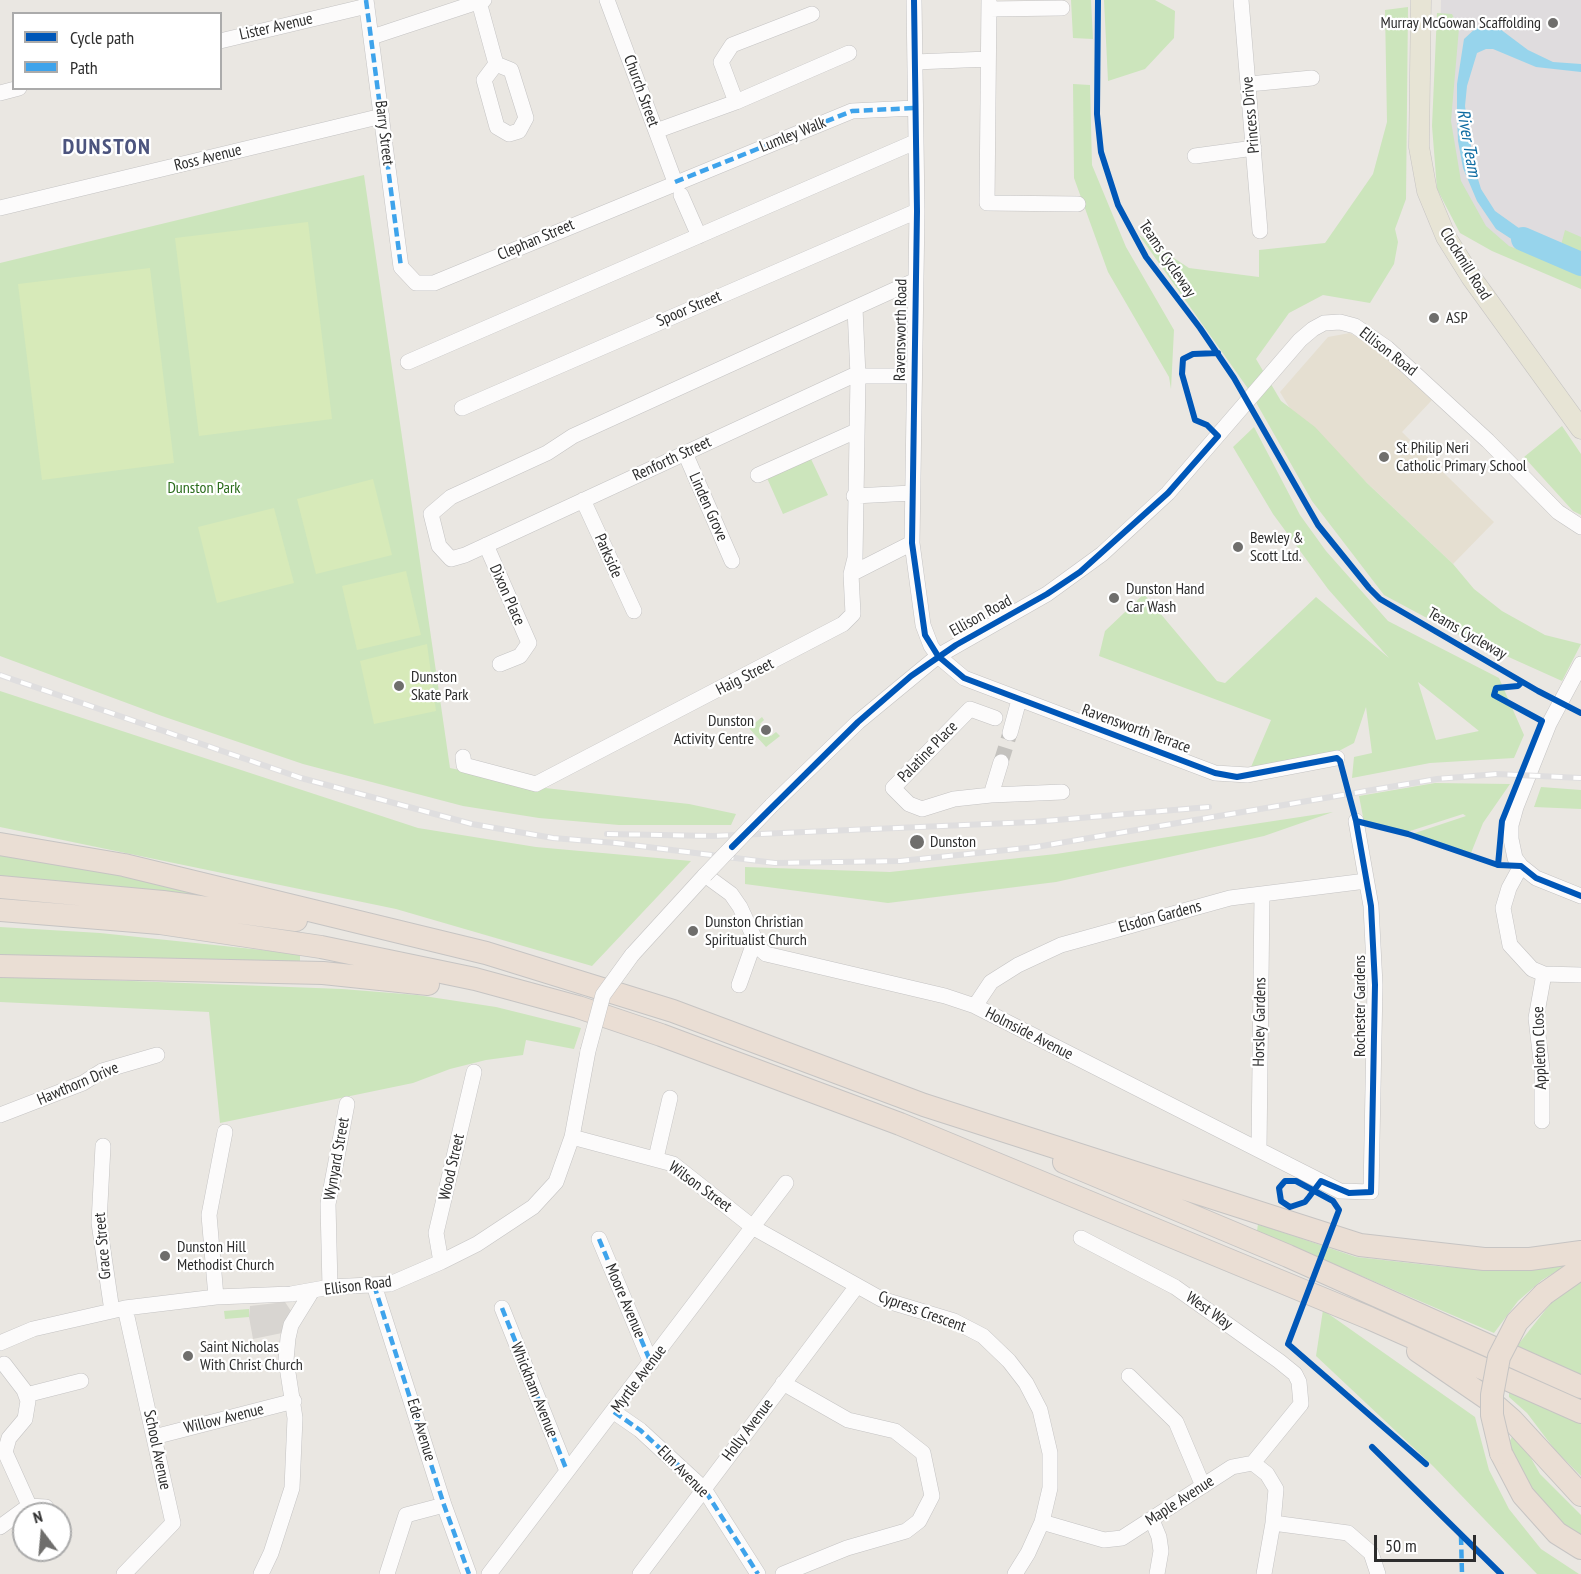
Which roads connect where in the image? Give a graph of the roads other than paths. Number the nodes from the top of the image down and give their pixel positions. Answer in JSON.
{"nodes":[{"id":1,"x":607,"y":0,"type":"edge"},
{"id":2,"x":914,"y":0,"type":"edge"},
{"id":3,"x":1241,"y":0,"type":"edge"},
{"id":4,"x":1421,"y":0,"type":"edge"},
{"id":5,"x":482,"y":1,"type":"edge"},
{"id":6,"x":366,"y":3,"type":"edge"},
{"id":7,"x":989,"y":4,"type":"edge"},
{"id":8,"x":1062,"y":8,"type":"dead end"},
{"id":9,"x":812,"y":14,"type":"dead end"},
{"id":10,"x":372,"y":37,"type":"junction"},
{"id":11,"x":222,"y":40,"type":"edge"},
{"id":12,"x":849,"y":53,"type":"dead end"},
{"id":13,"x":988,"y":59,"type":"junction"},
{"id":14,"x":915,"y":62,"type":"junction"},
{"id":15,"x":496,"y":64,"type":"dead end"},
{"id":16,"x":1312,"y":78,"type":"dead end"},
{"id":17,"x":1249,"y":84,"type":"junction"},
{"id":18,"x":736,"y":102,"type":"junction"},
{"id":19,"x":915,"y":108,"type":"junction"},
{"id":20,"x":382,"y":116,"type":"junction"},
{"id":21,"x":656,"y":131,"type":"junction"},
{"id":22,"x":915,"y":142,"type":"junction"},
{"id":23,"x":1254,"y":148,"type":"junction"},
{"id":24,"x":1195,"y":156,"type":"dead end"},
{"id":25,"x":678,"y":189,"type":"junction"},
{"id":26,"x":1078,"y":204,"type":"dead end"},
{"id":27,"x":0,"y":208,"type":"edge"},
{"id":28,"x":917,"y":211,"type":"junction"},
{"id":29,"x":1260,"y":231,"type":"dead end"},
{"id":30,"x":699,"y":236,"type":"junction"},
{"id":31,"x":401,"y":267,"type":"joint"},
{"id":32,"x":916,"y":280,"type":"junction"},
{"id":33,"x":855,"y":308,"type":"junction"},
{"id":34,"x":408,"y":362,"type":"dead end"},
{"id":35,"x":913,"y":375,"type":"junction"},
{"id":36,"x":858,"y":376,"type":"junction"},
{"id":37,"x":462,"y":408,"type":"dead end"},
{"id":38,"x":1581,"y":429,"type":"edge"},
{"id":39,"x":856,"y":431,"type":"junction"},
{"id":40,"x":685,"y":453,"type":"junction"},
{"id":41,"x":758,"y":475,"type":"dead end"},
{"id":42,"x":912,"y":493,"type":"junction"},
{"id":43,"x":858,"y":495,"type":"junction"},
{"id":44,"x":583,"y":500,"type":"junction"},
{"id":45,"x":1581,"y":526,"type":"edge"},
{"id":46,"x":912,"y":543,"type":"junction"},
{"id":47,"x":486,"y":545,"type":"junction"},
{"id":48,"x":732,"y":561,"type":"dead end"},
{"id":49,"x":851,"y":574,"type":"junction"},
{"id":50,"x":634,"y":611,"type":"dead end"},
{"id":51,"x":938,"y":656,"type":"junction"},
{"id":52,"x":500,"y":664,"type":"dead end"},
{"id":53,"x":1581,"y":664,"type":"edge"},
{"id":54,"x":1019,"y":700,"type":"junction"},
{"id":55,"x":995,"y":718,"type":"dead end"},
{"id":56,"x":1010,"y":733,"type":"tunnel mouth"},
{"id":57,"x":463,"y":757,"type":"dead end"},
{"id":58,"x":1337,"y":759,"type":"dead end"},
{"id":59,"x":1001,"y":762,"type":"tunnel mouth"},
{"id":60,"x":1062,"y":792,"type":"dead end"},
{"id":61,"x":991,"y":795,"type":"junction"},
{"id":62,"x":1356,"y":821,"type":"dead end"},
{"id":63,"x":0,"y":844,"type":"edge"},
{"id":64,"x":1521,"y":866,"type":"junction"},
{"id":65,"x":705,"y":875,"type":"junction"},
{"id":66,"x":1366,"y":881,"type":"junction"},
{"id":67,"x":0,"y":888,"type":"edge"},
{"id":68,"x":1262,"y":895,"type":"junction"},
{"id":69,"x":1581,"y":896,"type":"edge"},
{"id":70,"x":0,"y":910,"type":"edge"},
{"id":71,"x":754,"y":940,"type":"junction"},
{"id":72,"x":486,"y":953,"type":"junction"},
{"id":73,"x":0,"y":966,"type":"edge"},
{"id":74,"x":1544,"y":975,"type":"junction"},
{"id":75,"x":1581,"y":975,"type":"edge"},
{"id":76,"x":739,"y":984,"type":"dead end"},
{"id":77,"x":975,"y":1006,"type":"junction"},
{"id":78,"x":578,"y":1007,"type":"junction"},
{"id":79,"x":157,"y":1055,"type":"dead end"},
{"id":80,"x":474,"y":1072,"type":"dead end"},
{"id":81,"x":670,"y":1098,"type":"dead end"},
{"id":82,"x":347,"y":1104,"type":"dead end"},
{"id":83,"x":938,"y":1110,"type":"junction"},
{"id":84,"x":0,"y":1115,"type":"edge"},
{"id":85,"x":1542,"y":1121,"type":"dead end"},
{"id":86,"x":225,"y":1132,"type":"dead end"},
{"id":87,"x":572,"y":1137,"type":"junction"},
{"id":88,"x":103,"y":1146,"type":"dead end"},
{"id":89,"x":1259,"y":1149,"type":"junction"},
{"id":90,"x":656,"y":1158,"type":"junction"},
{"id":91,"x":786,"y":1183,"type":"dead end"},
{"id":92,"x":1371,"y":1192,"type":"joint"},
{"id":93,"x":754,"y":1228,"type":"junction"},
{"id":94,"x":1081,"y":1238,"type":"dead end"},
{"id":95,"x":599,"y":1239,"type":"dead end"},
{"id":96,"x":1581,"y":1252,"type":"edge"},
{"id":97,"x":441,"y":1262,"type":"junction"},
{"id":98,"x":1581,"y":1268,"type":"edge"},
{"id":99,"x":374,"y":1285,"type":"junction"},
{"id":100,"x":856,"y":1286,"type":"junction"},
{"id":101,"x":330,"y":1287,"type":"junction"},
{"id":102,"x":312,"y":1292,"type":"junction"},
{"id":103,"x":216,"y":1297,"type":"junction"},
{"id":104,"x":502,"y":1308,"type":"dead end"},
{"id":105,"x":119,"y":1309,"type":"junction"},
{"id":106,"x":1369,"y":1318,"type":"junction"},
{"id":107,"x":0,"y":1325,"type":"edge"},
{"id":108,"x":2,"y":1342,"type":"edge"},
{"id":109,"x":651,"y":1363,"type":"junction"},
{"id":110,"x":3,"y":1364,"type":"dead end"},
{"id":111,"x":1129,"y":1376,"type":"dead end"},
{"id":112,"x":81,"y":1381,"type":"dead end"},
{"id":113,"x":783,"y":1383,"type":"junction"},
{"id":114,"x":1581,"y":1387,"type":"edge"},
{"id":115,"x":26,"y":1395,"type":"junction"},
{"id":116,"x":294,"y":1401,"type":"junction"},
{"id":117,"x":614,"y":1412,"type":"junction"},
{"id":118,"x":1581,"y":1412,"type":"edge"},
{"id":119,"x":154,"y":1437,"type":"junction"},
{"id":120,"x":1253,"y":1463,"type":"junction"},
{"id":121,"x":567,"y":1471,"type":"junction"},
{"id":122,"x":1203,"y":1486,"type":"junction"},
{"id":123,"x":704,"y":1489,"type":"junction"},
{"id":124,"x":1581,"y":1495,"type":"edge"},
{"id":125,"x":28,"y":1502,"type":"edge"},
{"id":126,"x":444,"y":1505,"type":"junction"},
{"id":127,"x":12,"y":1518,"type":"edge"},
{"id":128,"x":1152,"y":1520,"type":"junction"},
{"id":129,"x":1042,"y":1522,"type":"junction"},
{"id":130,"x":1273,"y":1523,"type":"junction"},
{"id":131,"x":0,"y":1527,"type":"edge"},
{"id":132,"x":1581,"y":1548,"type":"edge"},
{"id":133,"x":124,"y":1574,"type":"edge"},
{"id":134,"x":261,"y":1574,"type":"edge"},
{"id":135,"x":387,"y":1574,"type":"edge"},
{"id":136,"x":469,"y":1574,"type":"edge"},
{"id":137,"x":489,"y":1574,"type":"edge"},
{"id":138,"x":640,"y":1574,"type":"edge"},
{"id":139,"x":758,"y":1574,"type":"edge"},
{"id":140,"x":783,"y":1574,"type":"edge"},
{"id":141,"x":1015,"y":1574,"type":"edge"},
{"id":142,"x":1157,"y":1574,"type":"edge"},
{"id":143,"x":1264,"y":1574,"type":"edge"},
{"id":144,"x":1378,"y":1574,"type":"edge"}],
"edges":[{"from":1,"to":21,"type":"street","name":"Church Street"},
{"from":2,"to":14,"type":"street","name":"Ravensworth Road"},
{"from":3,"to":17,"type":"street","name":"Princess Drive"},
{"from":4,"to":38,"type":"main road","name":"Clockmill Road"},
{"from":5,"to":10,"type":"street"},
{"from":5,"to":15,"type":"street"},
{"from":6,"to":10,"type":"street","name":"Barry Street"},
{"from":6,"to":11,"type":"street","name":"Lister Avenue"},
{"from":7,"to":8,"type":"street"},
{"from":7,"to":13,"type":"street"},
{"from":9,"to":18,"type":"street"},
{"from":10,"to":20,"type":"street","name":"Barry Street"},
{"from":12,"to":18,"type":"street"},
{"from":13,"to":14,"type":"street"},
{"from":13,"to":26,"type":"street"},
{"from":14,"to":19,"type":"street","name":"Ravensworth Road"},
{"from":16,"to":17,"type":"street"},
{"from":17,"to":23,"type":"street","name":"Princess Drive"},
{"from":18,"to":21,"type":"street"},
{"from":19,"to":22,"type":"street","name":"Ravensworth Road"},
{"from":19,"to":25,"type":"street","name":"Lumley Walk"},
{"from":20,"to":27,"type":"street","name":"Ross Avenue"},
{"from":20,"to":31,"type":"street","name":"Barry Street"},
{"from":21,"to":25,"type":"street","name":"Church Street"},
{"from":22,"to":28,"type":"street","name":"Ravensworth Road"},
{"from":22,"to":30,"type":"street"},
{"from":23,"to":24,"type":"street"},
{"from":23,"to":29,"type":"street","name":"Princess Drive"},
{"from":25,"to":30,"type":"street","name":"Church Street"},
{"from":25,"to":31,"type":"street","name":"Clephan Street"},
{"from":28,"to":32,"type":"street","name":"Ravensworth Road"},
{"from":28,"to":37,"type":"street","name":"Spoor Street"},
{"from":30,"to":34,"type":"street"},
{"from":32,"to":33,"type":"street"},
{"from":32,"to":35,"type":"street","name":"Ravensworth Road"},
{"from":33,"to":36,"type":"street","name":"Haig Street"},
{"from":33,"to":47,"type":"street","name":"Renforth Street"},
{"from":35,"to":36,"type":"street","name":"Renforth Street"},
{"from":35,"to":42,"type":"street","name":"Ravensworth Road"},
{"from":36,"to":39,"type":"street","name":"Haig Street"},
{"from":36,"to":40,"type":"street","name":"Renforth Street"},
{"from":39,"to":41,"type":"street"},
{"from":39,"to":43,"type":"street","name":"Haig Street"},
{"from":40,"to":44,"type":"street","name":"Renforth Street"},
{"from":40,"to":48,"type":"street","name":"Linden Grove"},
{"from":42,"to":43,"type":"street"},
{"from":42,"to":46,"type":"street","name":"Ravensworth Road"},
{"from":43,"to":49,"type":"street","name":"Haig Street"},
{"from":44,"to":47,"type":"street","name":"Renforth Street"},
{"from":44,"to":50,"type":"street","name":"Parkside"},
{"from":45,"to":51,"type":"street","name":"Ellison Road"},
{"from":46,"to":49,"type":"street"},
{"from":46,"to":51,"type":"street","name":"Ravensworth Road"},
{"from":47,"to":52,"type":"street","name":"Dixon Place"},
{"from":49,"to":57,"type":"street","name":"Haig Street"},
{"from":51,"to":54,"type":"street","name":"Ravensworth Terrace"},
{"from":51,"to":65,"type":"street","name":"Ellison Road","bridge":true},
{"from":53,"to":64,"type":"street"},
{"from":54,"to":56,"type":"street"},
{"from":54,"to":58,"type":"street","name":"Ravensworth Terrace"},
{"from":55,"to":61,"type":"street","name":"Palatine Place"},
{"from":59,"to":61,"type":"street"},
{"from":60,"to":61,"type":"street","name":"Palatine Place"},
{"from":62,"to":66,"type":"street","name":"Rochester Gardens"},
{"from":63,"to":72,"type":"highway"},
{"from":64,"to":69,"type":"street"},
{"from":64,"to":74,"type":"street"},
{"from":65,"to":71,"type":"street"},
{"from":65,"to":87,"type":"street","name":"Ellison Road","bridge":true},
{"from":66,"to":68,"type":"street","name":"Elsdon Gardens"},
{"from":66,"to":92,"type":"street","name":"Rochester Gardens"},
{"from":67,"to":72,"type":"highway"},
{"from":68,"to":77,"type":"street","name":"Elsdon Gardens"},
{"from":68,"to":89,"type":"street","name":"Horsley Gardens"},
{"from":70,"to":78,"type":"highway"},
{"from":71,"to":76,"type":"street"},
{"from":71,"to":77,"type":"street","name":"Holmside Avenue"},
{"from":72,"to":83,"type":"highway"},
{"from":73,"to":78,"type":"highway"},
{"from":74,"to":75,"type":"street"},
{"from":74,"to":85,"type":"street","name":"Appleton Close"},
{"from":77,"to":89,"type":"street","name":"Holmside Avenue"},
{"from":78,"to":106,"type":"highway"},
{"from":79,"to":84,"type":"street","name":"Hawthorn Drive"},
{"from":80,"to":97,"type":"street","name":"Wood Street"},
{"from":81,"to":90,"type":"street"},
{"from":82,"to":101,"type":"street","name":"Wynyard Street"},
{"from":83,"to":96,"type":"highway"},
{"from":83,"to":114,"type":"highway"},
{"from":86,"to":103,"type":"street"},
{"from":87,"to":90,"type":"street","name":"Wilson Street"},
{"from":87,"to":97,"type":"street","name":"Ellison Road"},
{"from":88,"to":105,"type":"street","name":"Grace Street"},
{"from":89,"to":92,"type":"street","name":"Holmside Avenue"},
{"from":90,"to":93,"type":"street","name":"Wilson Street"},
{"from":91,"to":93,"type":"street","name":"Myrtle Avenue"},
{"from":93,"to":100,"type":"street","name":"Cypress Crescent"},
{"from":93,"to":109,"type":"street","name":"Myrtle Avenue"},
{"from":94,"to":120,"type":"street","name":"West Way"},
{"from":95,"to":109,"type":"street","name":"Moore Avenue"},
{"from":97,"to":99,"type":"street","name":"Ellison Road"},
{"from":98,"to":132,"type":"highway","bridge":true},
{"from":99,"to":101,"type":"street","name":"Ellison Road"},
{"from":99,"to":126,"type":"street","name":"Ede Avenue"},
{"from":100,"to":113,"type":"street","name":"Holly Avenue"},
{"from":100,"to":129,"type":"street","name":"Cypress Crescent"},
{"from":101,"to":102,"type":"street","name":"Ellison Road"},
{"from":102,"to":103,"type":"street","name":"Ellison Road"},
{"from":102,"to":116,"type":"street"},
{"from":103,"to":105,"type":"street","name":"Ellison Road"},
{"from":104,"to":121,"type":"street","name":"Whickham Avenue"},
{"from":105,"to":108,"type":"street","name":"Ellison Road"},
{"from":105,"to":119,"type":"street","name":"School Avenue"},
{"from":106,"to":118,"type":"highway"},
{"from":106,"to":124,"type":"highway"},
{"from":107,"to":108,"type":"street"},
{"from":109,"to":117,"type":"street","name":"Myrtle Avenue"},
{"from":110,"to":115,"type":"street"},
{"from":111,"to":122,"type":"street"},
{"from":112,"to":115,"type":"street"},
{"from":113,"to":123,"type":"street","name":"Holly Avenue"},
{"from":113,"to":140,"type":"street"},
{"from":115,"to":125,"type":"street"},
{"from":116,"to":119,"type":"street","name":"Willow Avenue"},
{"from":116,"to":134,"type":"street"},
{"from":117,"to":121,"type":"street","name":"Myrtle Avenue"},
{"from":117,"to":123,"type":"street","name":"Elm Avenue"},
{"from":119,"to":133,"type":"street","name":"School Avenue"},
{"from":120,"to":122,"type":"street","name":"Maple Avenue"},
{"from":120,"to":130,"type":"street"},
{"from":121,"to":137,"type":"street","name":"Myrtle Avenue"},
{"from":122,"to":128,"type":"street","name":"Maple Avenue"},
{"from":123,"to":138,"type":"street","name":"Holly Avenue"},
{"from":123,"to":139,"type":"street","name":"Elm Avenue"},
{"from":126,"to":135,"type":"street"},
{"from":126,"to":136,"type":"street","name":"Ede Avenue"},
{"from":127,"to":131,"type":"street"},
{"from":128,"to":129,"type":"street","name":"Maple Avenue"},
{"from":128,"to":142,"type":"street"},
{"from":129,"to":141,"type":"street","name":"Cypress Crescent"},
{"from":130,"to":143,"type":"street"},
{"from":130,"to":144,"type":"street"}]}
